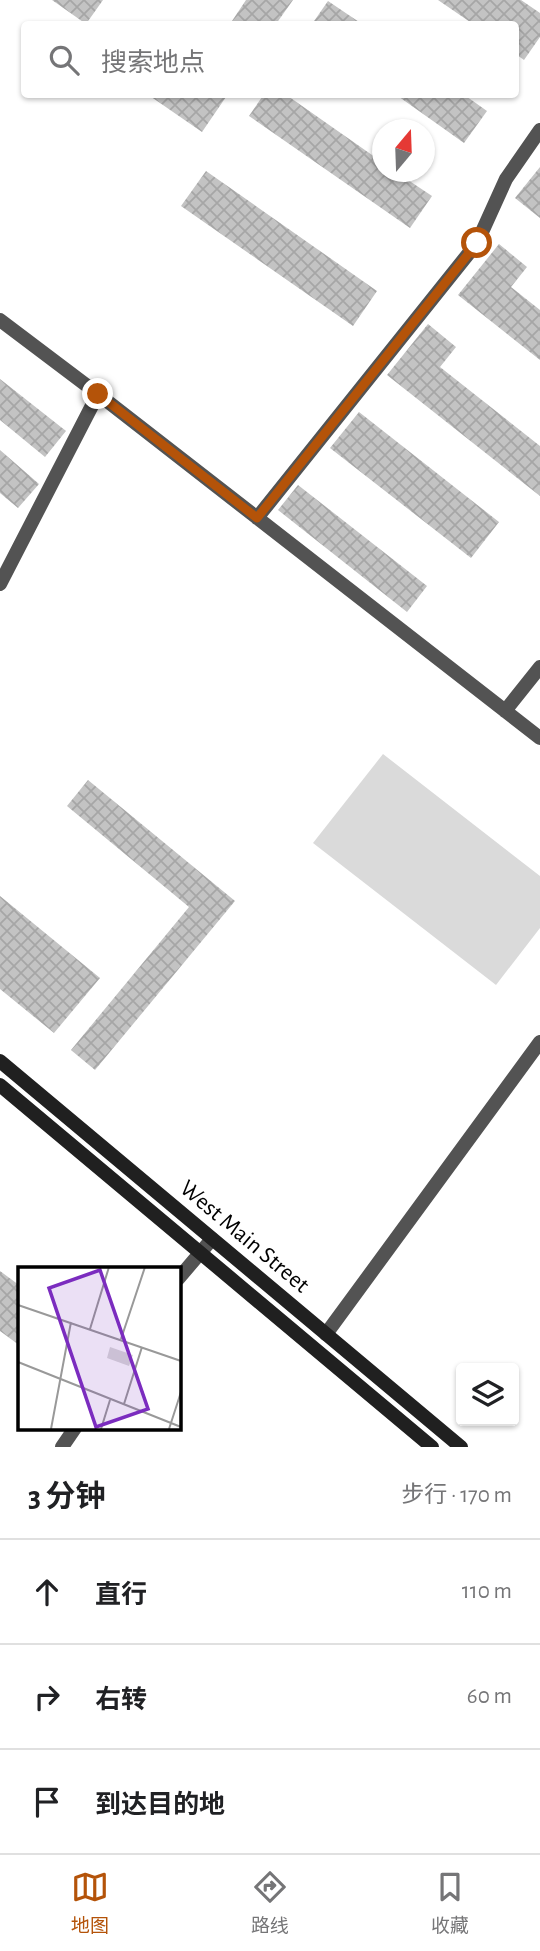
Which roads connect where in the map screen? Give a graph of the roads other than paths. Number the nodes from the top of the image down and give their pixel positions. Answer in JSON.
{"nodes":[{"id":1,"x":540,"y":130,"type":"edge"},
{"id":2,"x":0,"y":320,"type":"edge"},
{"id":3,"x":98,"y":394,"type":"junction"},
{"id":4,"x":257,"y":518,"type":"junction"},
{"id":5,"x":0,"y":584,"type":"edge"},
{"id":6,"x":540,"y":667,"type":"edge"},
{"id":7,"x":505,"y":711,"type":"junction"},
{"id":8,"x":540,"y":738,"type":"edge"},
{"id":9,"x":540,"y":1042,"type":"edge"},
{"id":10,"x":0,"y":1061,"type":"edge"},
{"id":11,"x":0,"y":1085,"type":"edge"},
{"id":12,"x":212,"y":1239,"type":"junction"},
{"id":13,"x":200,"y":1253,"type":"junction"},
{"id":14,"x":180,"y":1277,"type":"edge"},
{"id":15,"x":326,"y":1334,"type":"junction"},
{"id":16,"x":74,"y":1430,"type":"edge"},
{"id":17,"x":62,"y":1447,"type":"edge"},
{"id":18,"x":432,"y":1447,"type":"edge"},
{"id":19,"x":461,"y":1447,"type":"edge"}],
"edges":[{"from":1,"to":4,"type":"street"},
{"from":2,"to":3,"type":"street"},
{"from":3,"to":4,"type":"street"},
{"from":3,"to":5,"type":"street"},
{"from":4,"to":7,"type":"street"},
{"from":6,"to":7,"type":"street"},
{"from":7,"to":8,"type":"street"},
{"from":9,"to":15,"type":"street"},
{"from":10,"to":12,"type":"main road","name":"West Main Street"},
{"from":11,"to":13,"type":"main road","name":"West Main Street"},
{"from":12,"to":13,"type":"street"},
{"from":12,"to":15,"type":"main road","name":"West Main Street"},
{"from":13,"to":14,"type":"street"},
{"from":13,"to":18,"type":"main road","name":"West Main Street"},
{"from":15,"to":19,"type":"main road","name":"West Main Street"},
{"from":16,"to":17,"type":"street"}]}
